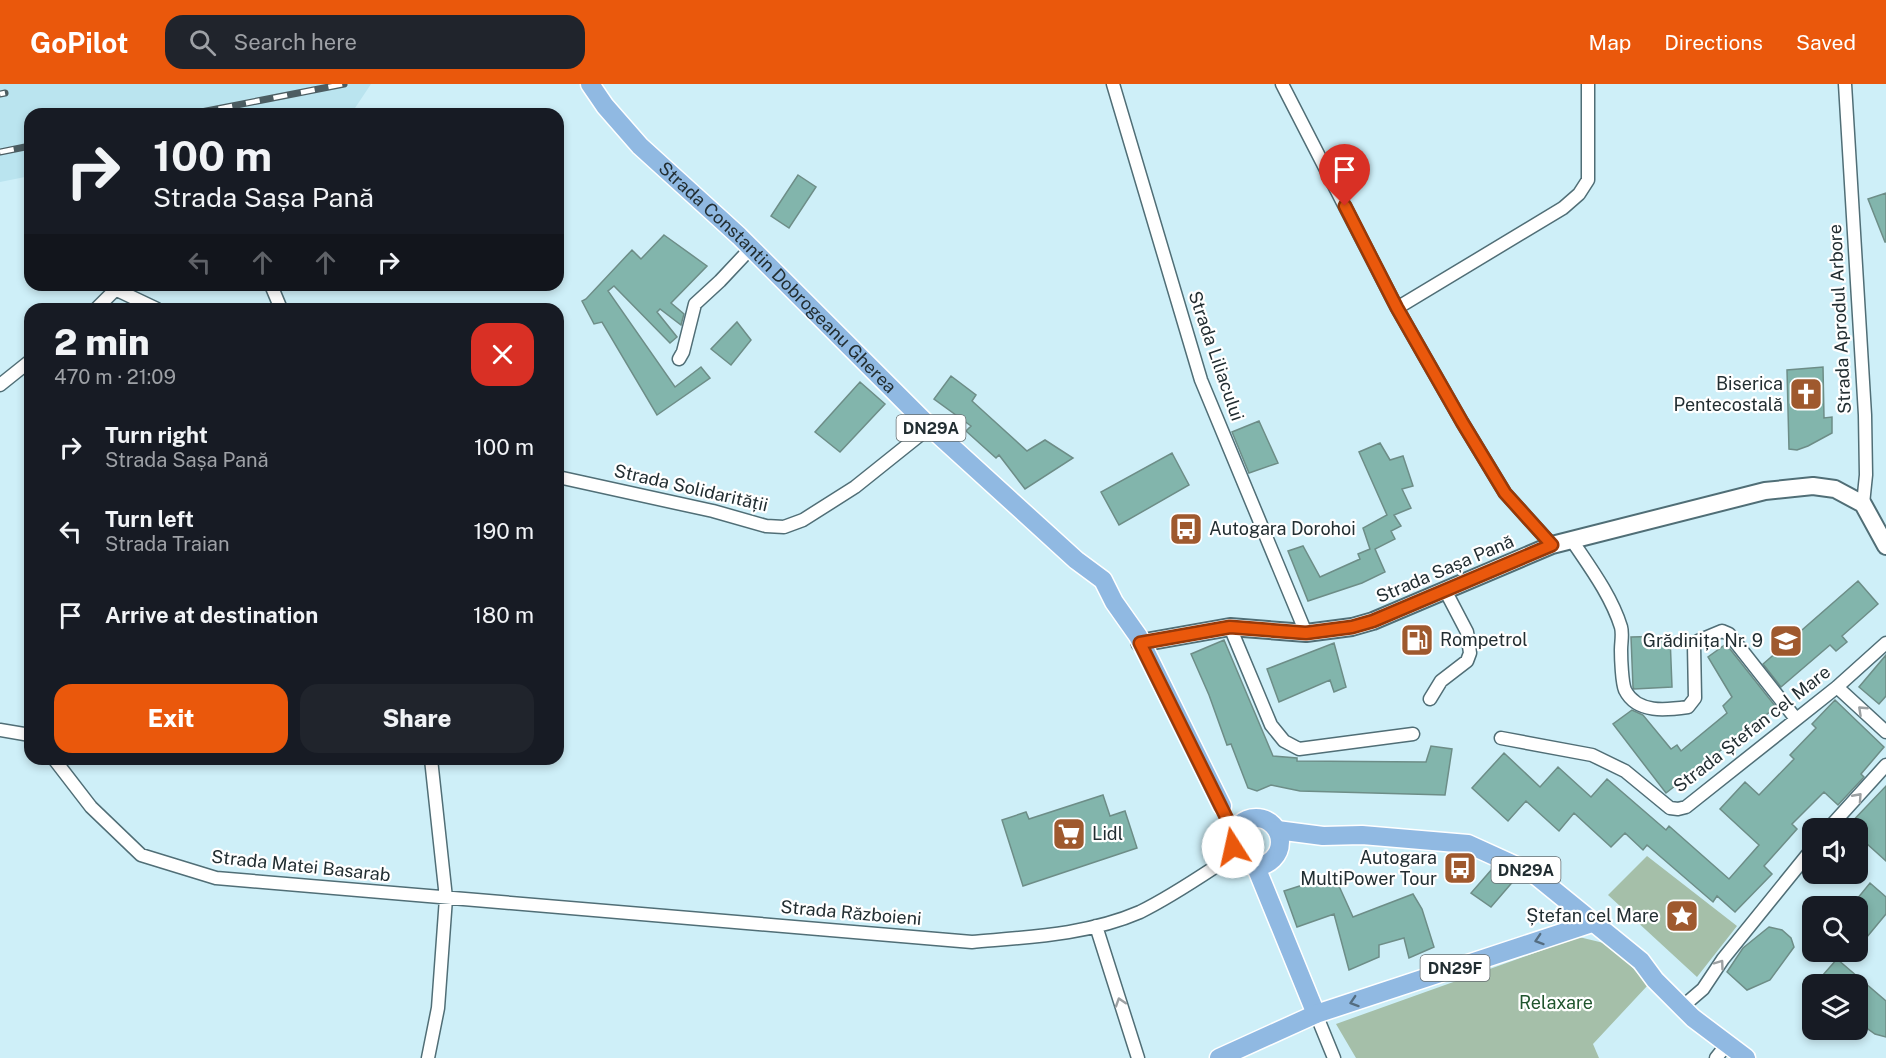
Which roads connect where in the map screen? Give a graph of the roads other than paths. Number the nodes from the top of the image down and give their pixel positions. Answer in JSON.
{"nodes":[{"id":1,"x":590,"y":84,"type":"edge"},
{"id":2,"x":1113,"y":84,"type":"edge"},
{"id":3,"x":1282,"y":84,"type":"edge"},
{"id":4,"x":1588,"y":84,"type":"edge"},
{"id":5,"x":1845,"y":84,"type":"edge"},
{"id":6,"x":751,"y":248,"type":"junction"},
{"id":7,"x":114,"y":291,"type":"edge"},
{"id":8,"x":125,"y":291,"type":"edge"},
{"id":9,"x":102,"y":303,"type":"edge"},
{"id":10,"x":146,"y":303,"type":"edge"},
{"id":11,"x":1397,"y":308,"type":"junction"},
{"id":12,"x":679,"y":359,"type":"dead end"},
{"id":13,"x":24,"y":366,"type":"edge"},
{"id":14,"x":0,"y":385,"type":"edge"},
{"id":15,"x":930,"y":428,"type":"junction"},
{"id":16,"x":564,"y":478,"type":"edge"},
{"id":17,"x":1863,"y":504,"type":"junction"},
{"id":18,"x":1571,"y":539,"type":"junction"},
{"id":19,"x":1552,"y":545,"type":"junction"},
{"id":20,"x":1886,"y":546,"type":"edge"},
{"id":21,"x":1445,"y":590,"type":"junction"},
{"id":22,"x":1230,"y":627,"type":"junction"},
{"id":23,"x":1306,"y":633,"type":"junction"},
{"id":24,"x":1140,"y":643,"type":"junction"},
{"id":25,"x":1886,"y":643,"type":"edge"},
{"id":26,"x":1837,"y":687,"type":"junction"},
{"id":27,"x":1430,"y":699,"type":"dead end"},
{"id":28,"x":1796,"y":719,"type":"junction"},
{"id":29,"x":0,"y":730,"type":"edge"},
{"id":30,"x":1886,"y":732,"type":"edge"},
{"id":31,"x":24,"y":734,"type":"edge"},
{"id":32,"x":1413,"y":734,"type":"dead end"},
{"id":33,"x":1501,"y":738,"type":"dead end"},
{"id":34,"x":59,"y":765,"type":"edge"},
{"id":35,"x":432,"y":765,"type":"edge"},
{"id":36,"x":1886,"y":765,"type":"edge"},
{"id":37,"x":1222,"y":806,"type":"junction"},
{"id":38,"x":1256,"y":818,"type":"junction"},
{"id":39,"x":1838,"y":818,"type":"edge"},
{"id":40,"x":1276,"y":830,"type":"junction"},
{"id":41,"x":1234,"y":833,"type":"junction"},
{"id":42,"x":1323,"y":836,"type":"junction"},
{"id":43,"x":1279,"y":850,"type":"junction"},
{"id":44,"x":1235,"y":854,"type":"junction"},
{"id":45,"x":1802,"y":861,"type":"edge"},
{"id":46,"x":1256,"y":867,"type":"junction"},
{"id":47,"x":446,"y":898,"type":"junction"},
{"id":48,"x":1595,"y":922,"type":"junction"},
{"id":49,"x":1096,"y":926,"type":"junction"},
{"id":50,"x":1682,"y":1007,"type":"junction"},
{"id":51,"x":1316,"y":1014,"type":"junction"},
{"id":52,"x":1726,"y":1042,"type":"junction"},
{"id":53,"x":428,"y":1058,"type":"edge"},
{"id":54,"x":1138,"y":1058,"type":"edge"},
{"id":55,"x":1219,"y":1058,"type":"edge"},
{"id":56,"x":1334,"y":1058,"type":"edge"},
{"id":57,"x":1716,"y":1058,"type":"edge"},
{"id":58,"x":1746,"y":1058,"type":"edge"}],
"edges":[{"from":1,"to":6,"type":"main road","name":"Strada Constantin Dobrogeanu Gherea","number":"DN29A"},
{"from":2,"to":23,"type":"street","name":"Strada Liliacului"},
{"from":3,"to":11,"type":"street"},
{"from":4,"to":11,"type":"street"},
{"from":5,"to":17,"type":"street","name":"Strada Aprodul Arbore"},
{"from":6,"to":12,"type":"street"},
{"from":6,"to":15,"type":"main road","name":"Strada Constantin Dobrogeanu Gherea","number":"DN29A"},
{"from":7,"to":9,"type":"street"},
{"from":8,"to":10,"type":"street"},
{"from":11,"to":19,"type":"street"},
{"from":13,"to":14,"type":"street"},
{"from":15,"to":16,"type":"street","name":"Strada Solidarității"},
{"from":15,"to":24,"type":"main road","name":"Strada Constantin Dobrogeanu Gherea","number":"DN29A"},
{"from":17,"to":18,"type":"street","name":"Strada Sașa Pană"},
{"from":17,"to":20,"type":"street"},
{"from":18,"to":19,"type":"street","name":"Strada Sașa Pană"},
{"from":18,"to":28,"type":"street"},
{"from":19,"to":21,"type":"street","name":"Strada Sașa Pană"},
{"from":21,"to":23,"type":"street","name":"Strada Sașa Pană"},
{"from":21,"to":27,"type":"street"},
{"from":22,"to":23,"type":"street","name":"Strada Sașa Pană"},
{"from":22,"to":24,"type":"street","name":"Strada Sașa Pană"},
{"from":22,"to":32,"type":"street"},
{"from":24,"to":37,"type":"main road","name":"Strada Constantin Dobrogeanu Gherea","number":"DN29A"},
{"from":25,"to":26,"type":"street","name":"Strada Ștefan cel Mare"},
{"from":26,"to":28,"type":"street","name":"Strada Ștefan cel Mare"},
{"from":30,"to":26,"type":"street","one_way":true},
{"from":28,"to":33,"type":"street","name":"Strada Ștefan cel Mare"},
{"from":29,"to":31,"type":"street"},
{"from":34,"to":47,"type":"street","name":"Strada Matei Basarab"},
{"from":35,"to":47,"type":"street"},
{"from":39,"to":36,"type":"street","one_way":true},
{"from":37,"to":38,"type":"main road"},
{"from":37,"to":41,"type":"main road","name":"Strada Constantin Dobrogeanu Gherea","number":"DN29A"},
{"from":38,"to":40,"type":"main road"},
{"from":38,"to":41,"type":"main road"},
{"from":40,"to":42,"type":"main road","number":"DN29A"},
{"from":40,"to":43,"type":"main road"},
{"from":41,"to":44,"type":"main road"},
{"from":42,"to":43,"type":"main road","number":"DN29A"},
{"from":42,"to":48,"type":"main road","number":"DN29A"},
{"from":43,"to":46,"type":"main road"},
{"from":44,"to":46,"type":"main road"},
{"from":44,"to":49,"type":"street","name":"Strada Războieni"},
{"from":50,"to":45,"type":"street","one_way":true},
{"from":46,"to":51,"type":"main road"},
{"from":47,"to":49,"type":"street","name":"Strada Războieni"},
{"from":47,"to":53,"type":"street"},
{"from":48,"to":50,"type":"main road","number":"DN29A"},
{"from":48,"to":51,"type":"main road","number":"DN29F","one_way":true},
{"from":54,"to":49,"type":"street","one_way":true},
{"from":50,"to":52,"type":"main road"},
{"from":51,"to":55,"type":"main road","number":"DN29F"},
{"from":51,"to":56,"type":"street"},
{"from":52,"to":57,"type":"street"},
{"from":52,"to":58,"type":"main road"}]}
